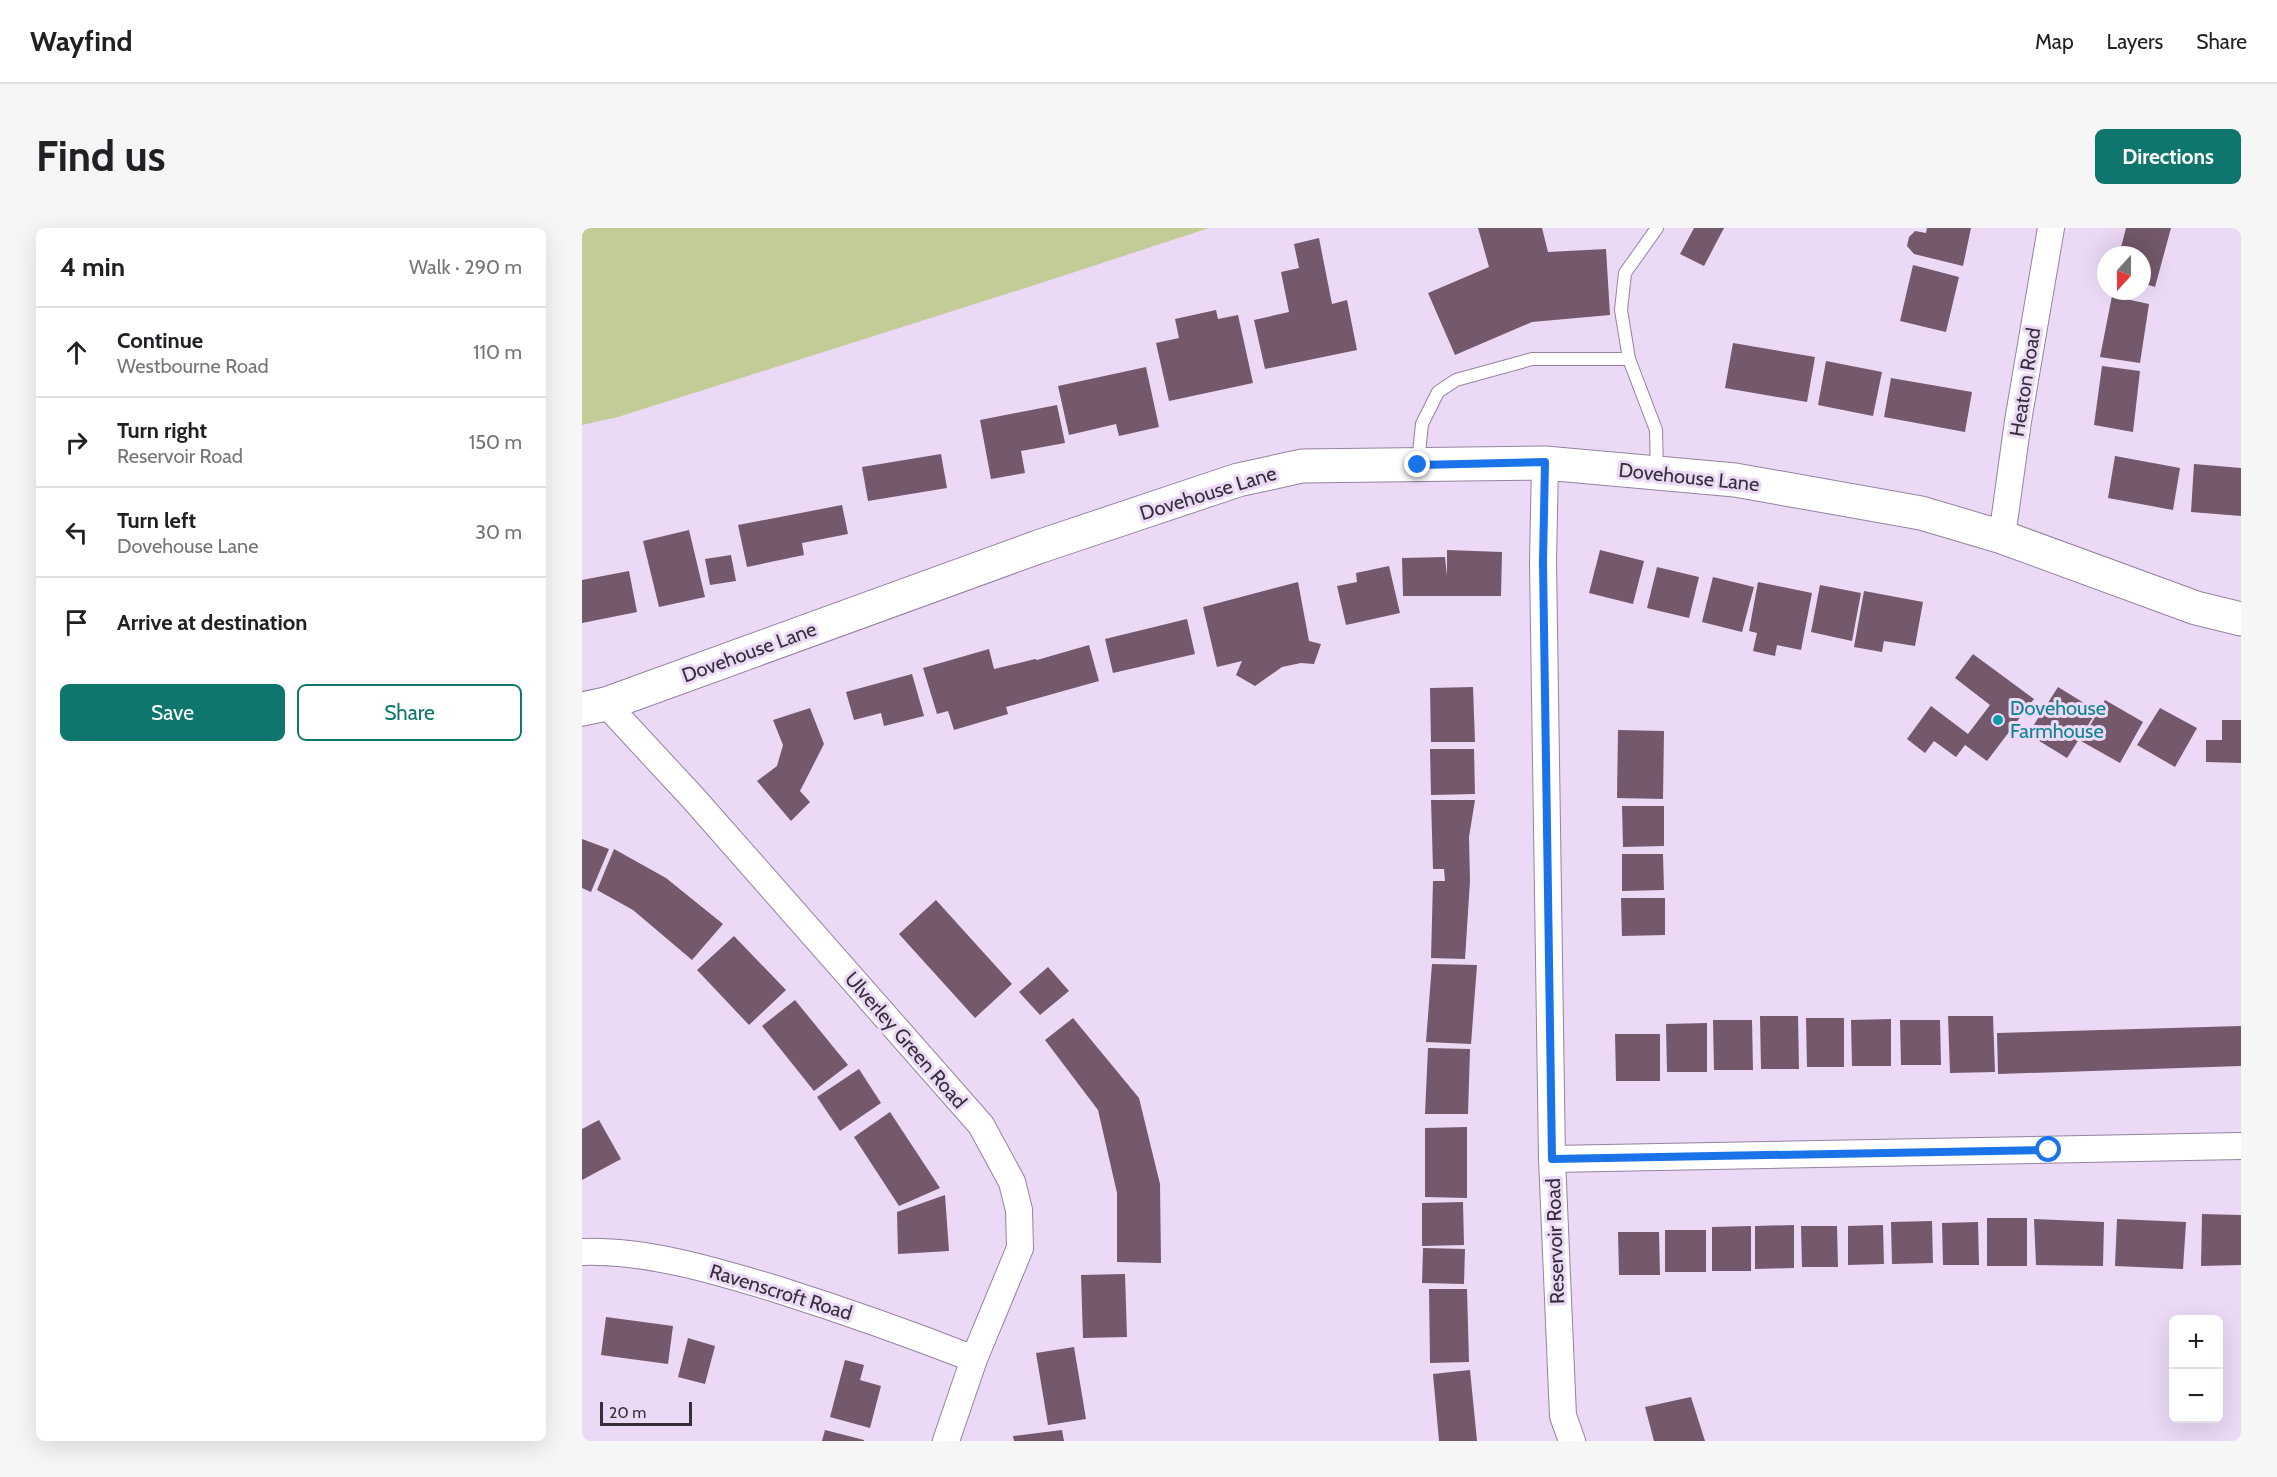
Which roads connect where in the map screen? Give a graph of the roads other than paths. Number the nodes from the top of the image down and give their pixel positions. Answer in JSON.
{"nodes":[{"id":1,"x":1657,"y":228,"type":"edge"},
{"id":2,"x":2051,"y":228,"type":"edge"},
{"id":3,"x":1629,"y":359,"type":"junction"},
{"id":4,"x":1545,"y":462,"type":"junction"},
{"id":5,"x":1418,"y":465,"type":"junction"},
{"id":6,"x":1657,"y":473,"type":"junction"},
{"id":7,"x":2002,"y":537,"type":"junction"},
{"id":8,"x":2241,"y":619,"type":"edge"},
{"id":9,"x":594,"y":706,"type":"edge"},
{"id":10,"x":2241,"y":1146,"type":"edge"},
{"id":11,"x":1552,"y":1159,"type":"junction"},
{"id":12,"x":582,"y":1252,"type":"edge"},
{"id":13,"x":974,"y":1359,"type":"junction"},
{"id":14,"x":946,"y":1441,"type":"edge"},
{"id":15,"x":1572,"y":1441,"type":"edge"}],
"edges":[{"from":1,"to":3,"type":"lane"},
{"from":2,"to":7,"type":"street","name":"Heaton Road"},
{"from":3,"to":5,"type":"lane"},
{"from":3,"to":6,"type":"lane"},
{"from":4,"to":5,"type":"street","name":"Dovehouse Lane"},
{"from":4,"to":6,"type":"street","name":"Dovehouse Lane"},
{"from":4,"to":11,"type":"street","name":"Reservoir Road"},
{"from":5,"to":9,"type":"street","name":"Dovehouse Lane"},
{"from":6,"to":7,"type":"street","name":"Dovehouse Lane"},
{"from":7,"to":8,"type":"street","name":"Dovehouse Lane"},
{"from":9,"to":13,"type":"street","name":"Ulverley Green Road"},
{"from":10,"to":11,"type":"street"},
{"from":11,"to":15,"type":"street","name":"Reservoir Road"},
{"from":12,"to":13,"type":"street","name":"Ravenscroft Road"},
{"from":13,"to":14,"type":"street","name":"Ulverley Green Road"}]}
